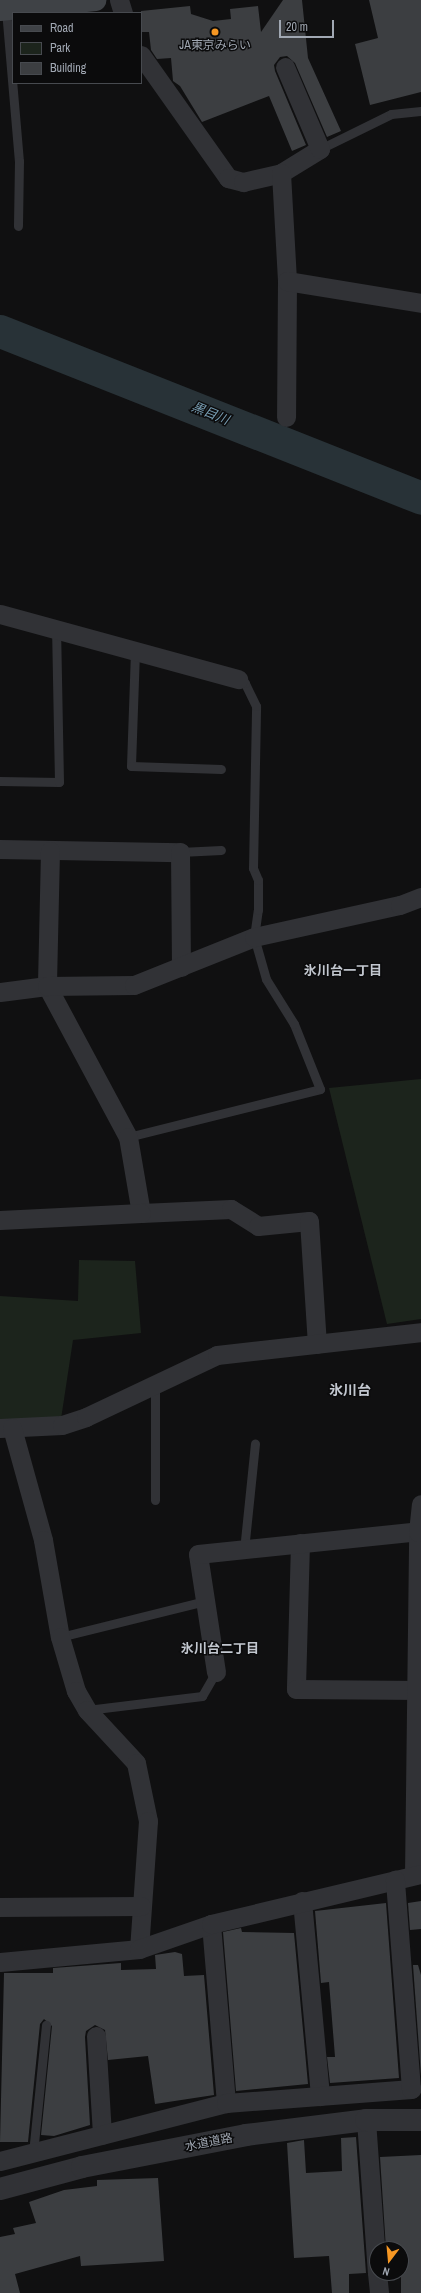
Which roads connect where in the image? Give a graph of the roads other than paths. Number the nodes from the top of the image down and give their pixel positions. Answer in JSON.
{"nodes":[{"id":1,"x":95,"y":0,"type":"edge"},
{"id":2,"x":119,"y":0,"type":"edge"},
{"id":3,"x":3,"y":10,"type":"edge"},
{"id":4,"x":123,"y":12,"type":"edge"},
{"id":5,"x":142,"y":56,"type":"edge"},
{"id":6,"x":285,"y":67,"type":"dead end"},
{"id":7,"x":421,"y":112,"type":"edge"},
{"id":8,"x":320,"y":149,"type":"junction"},
{"id":9,"x":281,"y":173,"type":"junction"},
{"id":10,"x":18,"y":226,"type":"dead end"},
{"id":11,"x":287,"y":281,"type":"junction"},
{"id":12,"x":421,"y":303,"type":"edge"},
{"id":13,"x":286,"y":417,"type":"dead end"},
{"id":14,"x":0,"y":614,"type":"edge"},
{"id":15,"x":56,"y":630,"type":"junction"},
{"id":16,"x":135,"y":651,"type":"junction"},
{"id":17,"x":238,"y":679,"type":"joint"},
{"id":18,"x":221,"y":769,"type":"dead end"},
{"id":19,"x":0,"y":781,"type":"edge"},
{"id":20,"x":0,"y":849,"type":"edge"},
{"id":21,"x":220,"y":850,"type":"dead end"},
{"id":22,"x":50,"y":851,"type":"junction"},
{"id":23,"x":180,"y":852,"type":"junction"},
{"id":24,"x":421,"y":897,"type":"edge"},
{"id":25,"x":254,"y":937,"type":"junction"},
{"id":26,"x":181,"y":967,"type":"junction"},
{"id":27,"x":48,"y":986,"type":"junction"},
{"id":28,"x":0,"y":992,"type":"edge"},
{"id":29,"x":128,"y":1137,"type":"junction"},
{"id":30,"x":141,"y":1213,"type":"junction"},
{"id":31,"x":0,"y":1220,"type":"edge"},
{"id":32,"x":421,"y":1332,"type":"edge"},
{"id":33,"x":317,"y":1344,"type":"junction"},
{"id":34,"x":155,"y":1384,"type":"junction"},
{"id":35,"x":6,"y":1428,"type":"edge"},
{"id":36,"x":255,"y":1444,"type":"dead end"},
{"id":37,"x":155,"y":1500,"type":"dead end"},
{"id":38,"x":421,"y":1504,"type":"edge"},
{"id":39,"x":419,"y":1531,"type":"edge"},
{"id":40,"x":300,"y":1543,"type":"junction"},
{"id":41,"x":244,"y":1550,"type":"junction"},
{"id":42,"x":205,"y":1601,"type":"junction"},
{"id":43,"x":419,"y":1608,"type":"edge"},
{"id":44,"x":60,"y":1637,"type":"junction"},
{"id":45,"x":216,"y":1672,"type":"joint"},
{"id":46,"x":419,"y":1690,"type":"edge"},
{"id":47,"x":87,"y":1710,"type":"junction"},
{"id":48,"x":418,"y":1771,"type":"edge"},
{"id":49,"x":418,"y":1875,"type":"edge"},
{"id":50,"x":395,"y":1880,"type":"junction"},
{"id":51,"x":302,"y":1901,"type":"junction"},
{"id":52,"x":141,"y":1906,"type":"junction"},
{"id":53,"x":0,"y":1907,"type":"edge"},
{"id":54,"x":211,"y":1924,"type":"junction"},
{"id":55,"x":139,"y":1949,"type":"junction"},
{"id":56,"x":0,"y":1962,"type":"edge"},
{"id":57,"x":46,"y":2025,"type":"dead end"},
{"id":58,"x":96,"y":2036,"type":"dead end"},
{"id":59,"x":320,"y":2096,"type":"junction"},
{"id":60,"x":226,"y":2103,"type":"junction"},
{"id":61,"x":366,"y":2120,"type":"junction"},
{"id":62,"x":421,"y":2120,"type":"edge"},
{"id":63,"x":102,"y":2134,"type":"junction"},
{"id":64,"x":33,"y":2153,"type":"junction"},
{"id":65,"x":0,"y":2161,"type":"edge"},
{"id":66,"x":0,"y":2189,"type":"edge"},
{"id":67,"x":375,"y":2241,"type":"edge"},
{"id":68,"x":378,"y":2281,"type":"edge"},
{"id":69,"x":379,"y":2293,"type":"edge"}],
"edges":[{"from":1,"to":3,"type":"main road"},
{"from":2,"to":4,"type":"street"},
{"from":3,"to":10,"type":"lane"},
{"from":5,"to":9,"type":"street"},
{"from":6,"to":8,"type":"street"},
{"from":7,"to":8,"type":"lane"},
{"from":8,"to":9,"type":"street"},
{"from":9,"to":11,"type":"street"},
{"from":11,"to":12,"type":"street"},
{"from":11,"to":13,"type":"street"},
{"from":14,"to":15,"type":"street"},
{"from":15,"to":16,"type":"street"},
{"from":15,"to":19,"type":"lane"},
{"from":16,"to":17,"type":"street"},
{"from":16,"to":18,"type":"lane"},
{"from":17,"to":25,"type":"lane"},
{"from":20,"to":22,"type":"street"},
{"from":21,"to":23,"type":"lane"},
{"from":22,"to":23,"type":"street"},
{"from":22,"to":27,"type":"street"},
{"from":23,"to":26,"type":"street"},
{"from":24,"to":25,"type":"street"},
{"from":25,"to":26,"type":"street"},
{"from":25,"to":29,"type":"lane"},
{"from":26,"to":27,"type":"street"},
{"from":27,"to":28,"type":"street"},
{"from":27,"to":29,"type":"street"},
{"from":29,"to":30,"type":"street"},
{"from":30,"to":31,"type":"street"},
{"from":30,"to":33,"type":"street"},
{"from":32,"to":33,"type":"street"},
{"from":33,"to":34,"type":"street"},
{"from":34,"to":35,"type":"street"},
{"from":34,"to":37,"type":"lane"},
{"from":35,"to":44,"type":"street"},
{"from":36,"to":41,"type":"lane"},
{"from":38,"to":39,"type":"street"},
{"from":39,"to":40,"type":"street"},
{"from":39,"to":43,"type":"street"},
{"from":40,"to":41,"type":"street"},
{"from":40,"to":46,"type":"street"},
{"from":41,"to":42,"type":"street"},
{"from":42,"to":44,"type":"lane"},
{"from":42,"to":45,"type":"street"},
{"from":43,"to":46,"type":"street"},
{"from":44,"to":47,"type":"street"},
{"from":45,"to":47,"type":"lane"},
{"from":46,"to":48,"type":"street"},
{"from":47,"to":52,"type":"street"},
{"from":48,"to":49,"type":"street"},
{"from":49,"to":50,"type":"street"},
{"from":50,"to":51,"type":"street"},
{"from":50,"to":59,"type":"street"},
{"from":51,"to":54,"type":"street"},
{"from":51,"to":59,"type":"street"},
{"from":52,"to":53,"type":"street"},
{"from":52,"to":55,"type":"street"},
{"from":54,"to":55,"type":"street"},
{"from":54,"to":60,"type":"street"},
{"from":55,"to":56,"type":"street"},
{"from":57,"to":64,"type":"lane"},
{"from":58,"to":63,"type":"street"},
{"from":59,"to":60,"type":"street"},
{"from":60,"to":63,"type":"street"},
{"from":61,"to":62,"type":"street","name":"水道道路"},
{"from":61,"to":66,"type":"street","name":"水道道路"},
{"from":61,"to":67,"type":"street"},
{"from":63,"to":64,"type":"street"},
{"from":64,"to":65,"type":"street"},
{"from":68,"to":69,"type":"street"}]}
